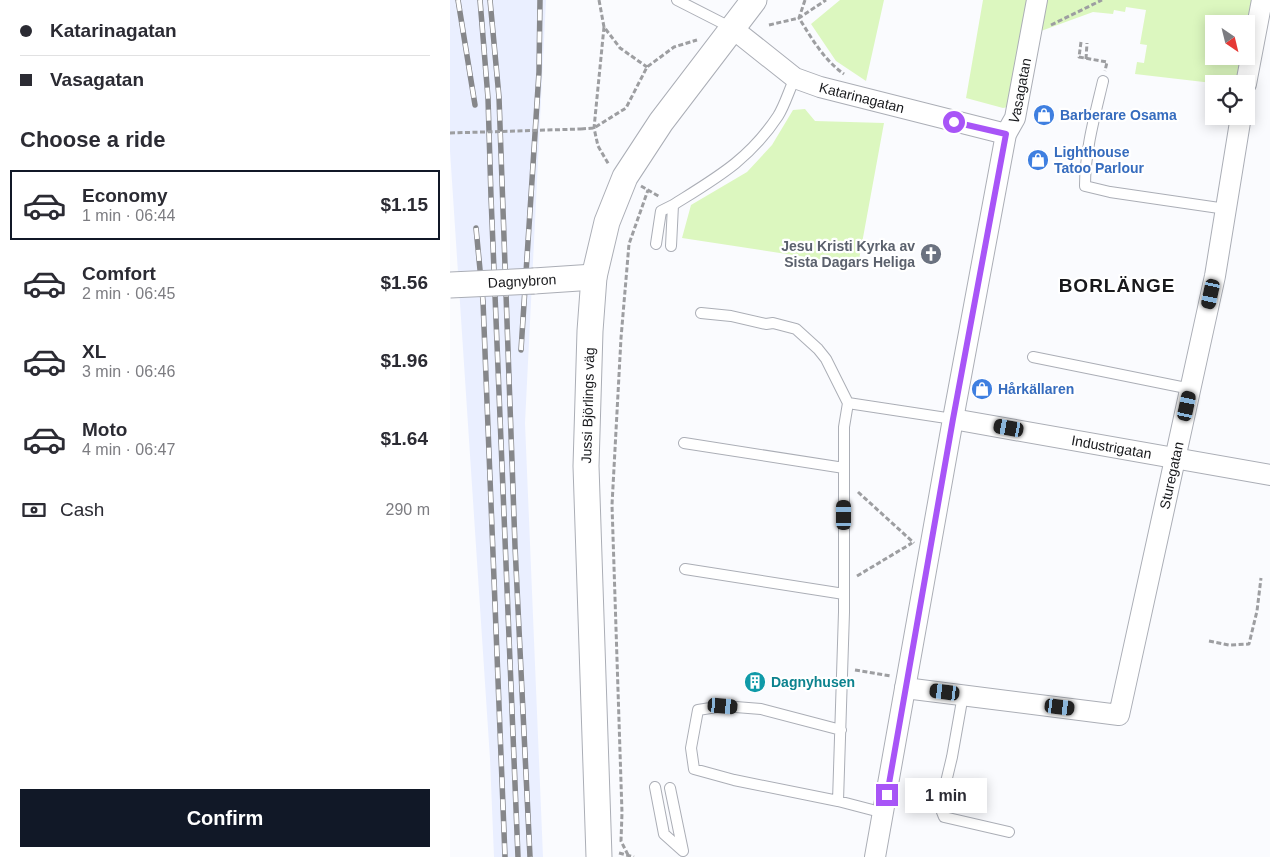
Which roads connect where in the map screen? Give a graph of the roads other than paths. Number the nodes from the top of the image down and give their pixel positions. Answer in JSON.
{"nodes":[{"id":1,"x":677,"y":0,"type":"edge"},
{"id":2,"x":754,"y":0,"type":"edge"},
{"id":3,"x":1037,"y":0,"type":"edge"},
{"id":4,"x":1262,"y":0,"type":"edge"},
{"id":5,"x":732,"y":28,"type":"junction"},
{"id":6,"x":1248,"y":75,"type":"edge"},
{"id":7,"x":795,"y":78,"type":"junction"},
{"id":8,"x":1103,"y":81,"type":"road end"},
{"id":9,"x":1240,"y":125,"type":"edge"},
{"id":10,"x":1006,"y":134,"type":"junction"},
{"id":11,"x":673,"y":205,"type":"junction"},
{"id":12,"x":1226,"y":210,"type":"junction"},
{"id":13,"x":656,"y":244,"type":"dead end"},
{"id":14,"x":670,"y":246,"type":"dead end"},
{"id":15,"x":594,"y":277,"type":"junction"},
{"id":16,"x":450,"y":285,"type":"edge"},
{"id":17,"x":701,"y":313,"type":"dead end"},
{"id":18,"x":1033,"y":357,"type":"dead end"},
{"id":19,"x":1191,"y":389,"type":"junction"},
{"id":20,"x":848,"y":403,"type":"junction"},
{"id":21,"x":953,"y":419,"type":"junction"},
{"id":22,"x":684,"y":443,"type":"dead end"},
{"id":23,"x":1176,"y":458,"type":"junction"},
{"id":24,"x":844,"y":468,"type":"junction"},
{"id":25,"x":1270,"y":475,"type":"edge"},
{"id":26,"x":685,"y":569,"type":"dead end"},
{"id":27,"x":844,"y":589,"type":"junction"},
{"id":28,"x":905,"y":684,"type":"junction"},
{"id":29,"x":964,"y":695,"type":"junction"},
{"id":30,"x":840,"y":730,"type":"junction"},
{"id":31,"x":655,"y":787,"type":"dead end"},
{"id":32,"x":670,"y":788,"type":"dead end"},
{"id":33,"x":838,"y":801,"type":"junction"},
{"id":34,"x":884,"y":812,"type":"junction"},
{"id":35,"x":1009,"y":832,"type":"dead end"},
{"id":36,"x":683,"y":854,"type":"edge"},
{"id":37,"x":599,"y":857,"type":"edge"},
{"id":38,"x":875,"y":857,"type":"edge"}],
"edges":[{"from":1,"to":5,"type":"lane"},
{"from":2,"to":5,"type":"street","name":"Jussi Björlings väg"},
{"from":3,"to":10,"type":"street","name":"Vasagatan"},
{"from":4,"to":6,"type":"street"},
{"from":5,"to":7,"type":"street","name":"Katarinagatan"},
{"from":5,"to":15,"type":"street","name":"Jussi Björlings väg"},
{"from":7,"to":10,"type":"street","name":"Katarinagatan"},
{"from":7,"to":11,"type":"lane"},
{"from":8,"to":12,"type":"lane"},
{"from":9,"to":12,"type":"street","name":"Sturegatan"},
{"from":10,"to":21,"type":"street","name":"Vasagatan"},
{"from":11,"to":13,"type":"lane"},
{"from":11,"to":14,"type":"lane"},
{"from":12,"to":19,"type":"street","name":"Sturegatan"},
{"from":15,"to":16,"type":"street","name":"Dagnybron","bridge":true},
{"from":15,"to":37,"type":"street","name":"Jussi Björlings väg"},
{"from":17,"to":20,"type":"lane"},
{"from":18,"to":19,"type":"lane"},
{"from":19,"to":23,"type":"street","name":"Sturegatan"},
{"from":20,"to":21,"type":"lane"},
{"from":20,"to":24,"type":"lane"},
{"from":21,"to":23,"type":"street","name":"Industrigatan"},
{"from":21,"to":28,"type":"street","name":"Vasagatan"},
{"from":22,"to":24,"type":"lane"},
{"from":23,"to":25,"type":"street","name":"Industrigatan"},
{"from":23,"to":29,"type":"street","name":"Sturegatan"},
{"from":24,"to":27,"type":"lane"},
{"from":26,"to":27,"type":"lane"},
{"from":27,"to":30,"type":"lane"},
{"from":28,"to":29,"type":"street"},
{"from":28,"to":34,"type":"street","name":"Vasagatan"},
{"from":29,"to":35,"type":"lane"},
{"from":30,"to":33,"type":"lane"},
{"from":30,"to":33,"type":"lane"},
{"from":31,"to":36,"type":"lane"},
{"from":32,"to":36,"type":"lane"},
{"from":33,"to":34,"type":"lane"},
{"from":34,"to":38,"type":"street","name":"Vasagatan"}]}
